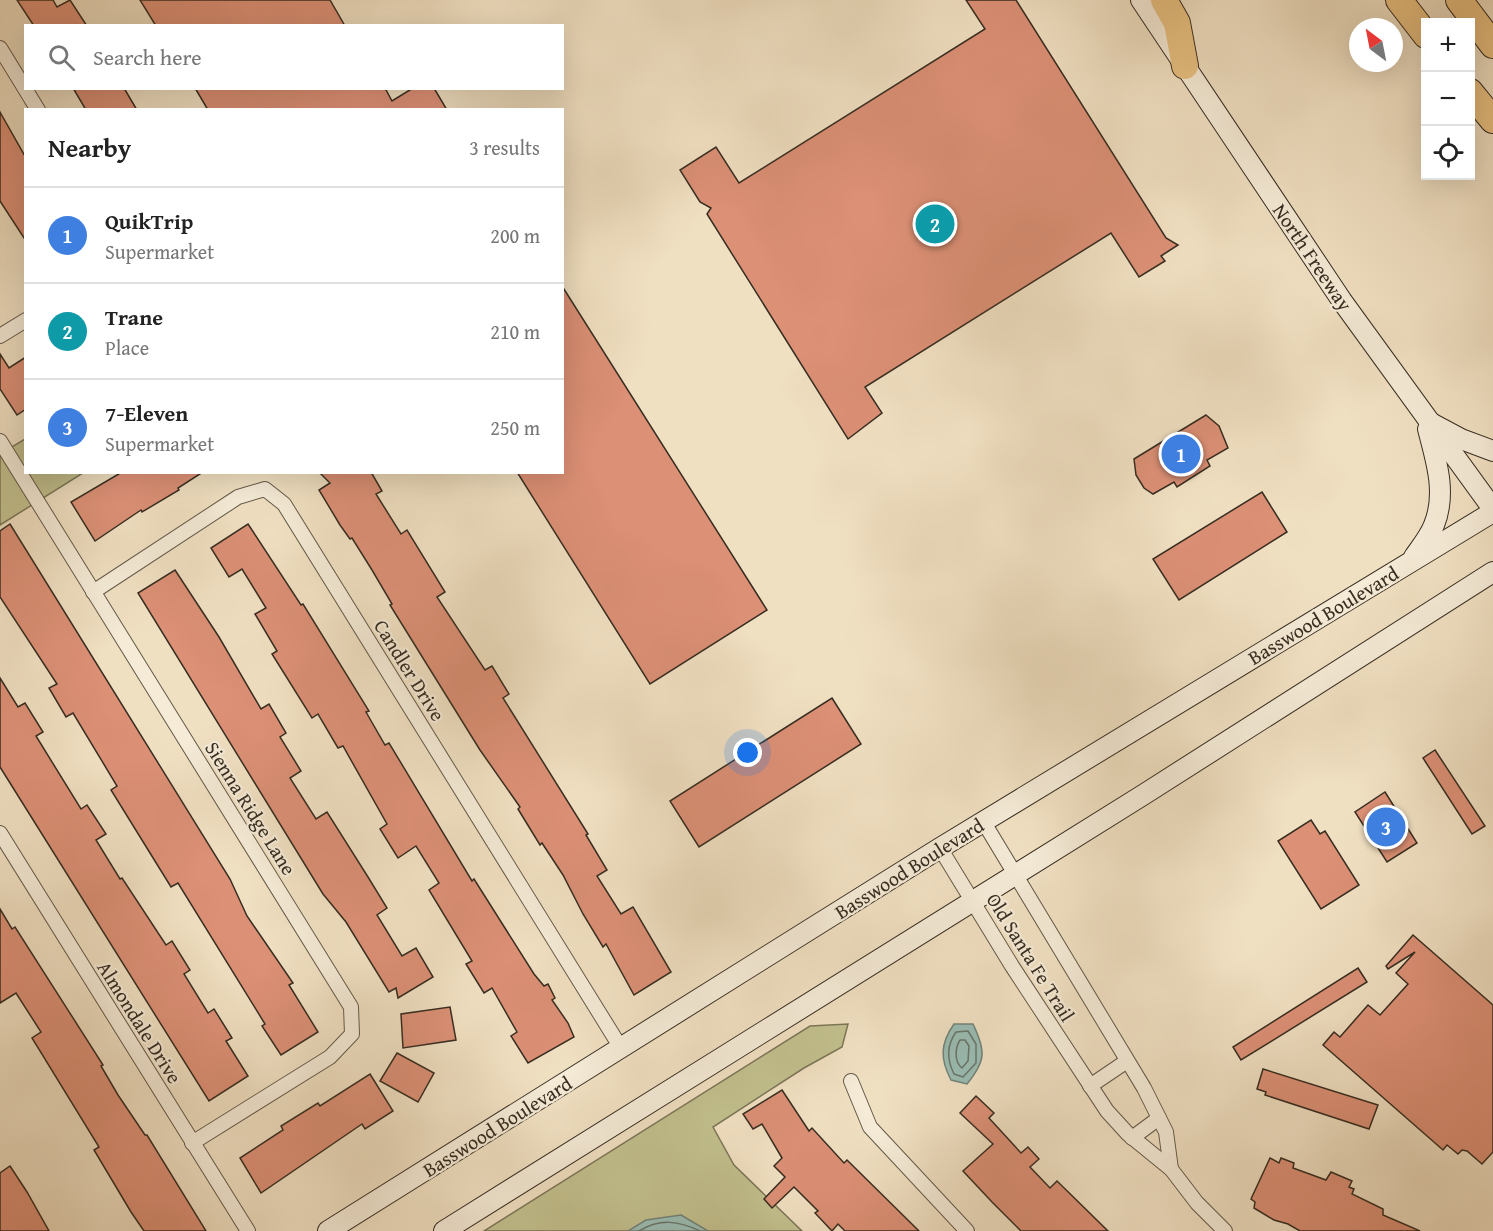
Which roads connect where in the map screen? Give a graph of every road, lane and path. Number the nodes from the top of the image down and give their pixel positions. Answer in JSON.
{"nodes":[{"id":1,"x":1141,"y":0,"type":"edge"},
{"id":2,"x":1164,"y":0,"type":"edge"},
{"id":3,"x":1399,"y":0,"type":"edge"},
{"id":4,"x":1459,"y":0,"type":"edge"},
{"id":5,"x":1421,"y":29,"type":"edge"},
{"id":6,"x":1493,"y":45,"type":"edge"},
{"id":7,"x":0,"y":48,"type":"edge"},
{"id":8,"x":1185,"y":66,"type":"junction"},
{"id":9,"x":24,"y":87,"type":"edge"},
{"id":10,"x":26,"y":90,"type":"edge"},
{"id":11,"x":1475,"y":98,"type":"edge"},
{"id":12,"x":37,"y":108,"type":"edge"},
{"id":13,"x":1493,"y":120,"type":"edge"},
{"id":14,"x":24,"y":321,"type":"edge"},
{"id":15,"x":0,"y":336,"type":"edge"},
{"id":16,"x":1426,"y":420,"type":"junction"},
{"id":17,"x":0,"y":441,"type":"edge"},
{"id":18,"x":1493,"y":451,"type":"edge"},
{"id":19,"x":1493,"y":511,"type":"edge"},
{"id":20,"x":1411,"y":562,"type":"junction"},
{"id":21,"x":1493,"y":572,"type":"edge"},
{"id":22,"x":93,"y":592,"type":"junction"},
{"id":23,"x":983,"y":821,"type":"junction"},
{"id":24,"x":0,"y":833,"type":"edge"},
{"id":25,"x":940,"y":848,"type":"junction"},
{"id":26,"x":1013,"y":874,"type":"junction"},
{"id":27,"x":972,"y":900,"type":"junction"},
{"id":28,"x":621,"y":1048,"type":"junction"},
{"id":29,"x":1127,"y":1061,"type":"junction"},
{"id":30,"x":851,"y":1081,"type":"dead end"},
{"id":31,"x":1090,"y":1086,"type":"junction"},
{"id":32,"x":1159,"y":1118,"type":"junction"},
{"id":33,"x":1132,"y":1138,"type":"junction"},
{"id":34,"x":192,"y":1143,"type":"junction"},
{"id":35,"x":1171,"y":1169,"type":"junction"},
{"id":36,"x":248,"y":1231,"type":"edge"},
{"id":37,"x":328,"y":1231,"type":"edge"},
{"id":38,"x":444,"y":1231,"type":"edge"},
{"id":39,"x":967,"y":1231,"type":"edge"},
{"id":40,"x":1226,"y":1231,"type":"edge"}],
"edges":[{"from":1,"to":8,"type":"main road","name":"North Freeway"},
{"from":2,"to":8,"type":"highway"},
{"from":3,"to":5,"type":"highway"},
{"from":4,"to":6,"type":"highway"},
{"from":7,"to":9,"type":"street"},
{"from":8,"to":16,"type":"main road","name":"North Freeway"},
{"from":10,"to":12,"type":"street"},
{"from":11,"to":13,"type":"highway"},
{"from":14,"to":15,"type":"street"},
{"from":16,"to":18,"type":"main road"},
{"from":16,"to":19,"type":"main road","name":"North Freeway"},
{"from":16,"to":20,"type":"main road"},
{"from":17,"to":22,"type":"street","name":"Sienna Ridge Lane"},
{"from":19,"to":20,"type":"main road","name":"Basswood Boulevard"},
{"from":20,"to":23,"type":"main road","name":"Basswood Boulevard"},
{"from":21,"to":26,"type":"main road"},
{"from":22,"to":28,"type":"street","name":"Candler Drive"},
{"from":22,"to":34,"type":"street","name":"Sienna Ridge Lane"},
{"from":23,"to":25,"type":"main road","name":"Basswood Boulevard"},
{"from":23,"to":26,"type":"street","name":"Old Santa Fe Trail"},
{"from":24,"to":34,"type":"street","name":"Almondale Drive"},
{"from":25,"to":27,"type":"street","name":"Old Santa Fe Trail"},
{"from":25,"to":28,"type":"main road","name":"Basswood Boulevard"},
{"from":26,"to":27,"type":"main road"},
{"from":26,"to":29,"type":"street","name":"Old Santa Fe Trail"},
{"from":27,"to":31,"type":"street","name":"Old Santa Fe Trail"},
{"from":27,"to":38,"type":"main road"},
{"from":28,"to":37,"type":"main road","name":"Basswood Boulevard"},
{"from":29,"to":31,"type":"street"},
{"from":29,"to":32,"type":"street","name":"Old Santa Fe Trail"},
{"from":30,"to":39,"type":"street"},
{"from":31,"to":33,"type":"street","name":"Old Santa Fe Trail"},
{"from":32,"to":33,"type":"street"},
{"from":32,"to":35,"type":"street","name":"Old Santa Fe Trail"},
{"from":33,"to":35,"type":"street","name":"Old Santa Fe Trail"},
{"from":34,"to":36,"type":"street","name":"Almondale Drive"},
{"from":35,"to":40,"type":"street","name":"Old Santa Fe Trail"}]}
